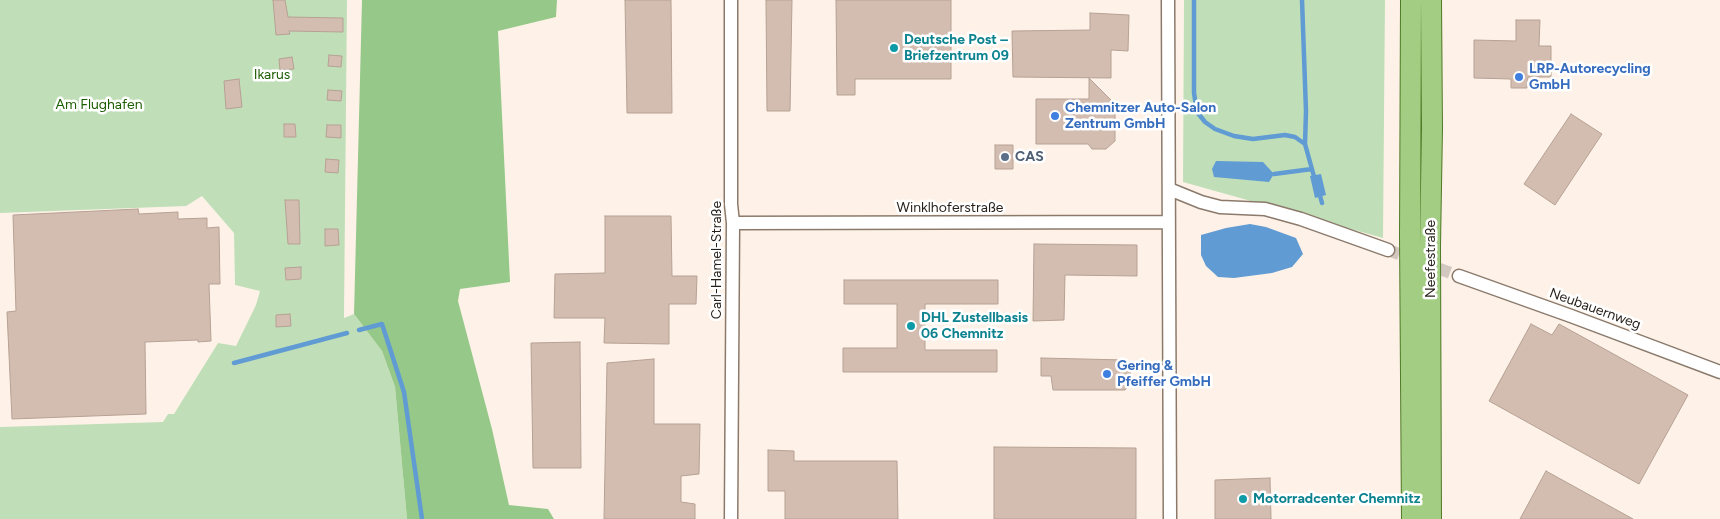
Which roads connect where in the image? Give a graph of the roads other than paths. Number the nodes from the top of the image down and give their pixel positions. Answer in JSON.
{"nodes":[{"id":1,"x":731,"y":0,"type":"edge"},
{"id":2,"x":1168,"y":0,"type":"edge"},
{"id":3,"x":1412,"y":0,"type":"edge"},
{"id":4,"x":1431,"y":0,"type":"edge"},
{"id":5,"x":1169,"y":189,"type":"junction"},
{"id":6,"x":1168,"y":222,"type":"junction"},
{"id":7,"x":733,"y":223,"type":"junction"},
{"id":8,"x":1388,"y":250,"type":"tunnel mouth"},
{"id":9,"x":1458,"y":276,"type":"tunnel mouth"},
{"id":10,"x":1720,"y":372,"type":"edge"},
{"id":11,"x":731,"y":519,"type":"edge"},
{"id":12,"x":1170,"y":519,"type":"edge"},
{"id":13,"x":1412,"y":519,"type":"edge"},
{"id":14,"x":1431,"y":519,"type":"edge"}],
"edges":[{"from":1,"to":7,"type":"street","name":"Carl-Hamel-Straße"},
{"from":2,"to":5,"type":"street"},
{"from":3,"to":13,"type":"main road","name":"Neefestraße"},
{"from":4,"to":14,"type":"main road","name":"Neefestraße"},
{"from":5,"to":6,"type":"street"},
{"from":5,"to":8,"type":"street"},
{"from":6,"to":7,"type":"street","name":"Winklhoferstraße"},
{"from":6,"to":12,"type":"street"},
{"from":7,"to":11,"type":"street","name":"Carl-Hamel-Straße"},
{"from":9,"to":10,"type":"street","name":"Neubauernweg"}]}
